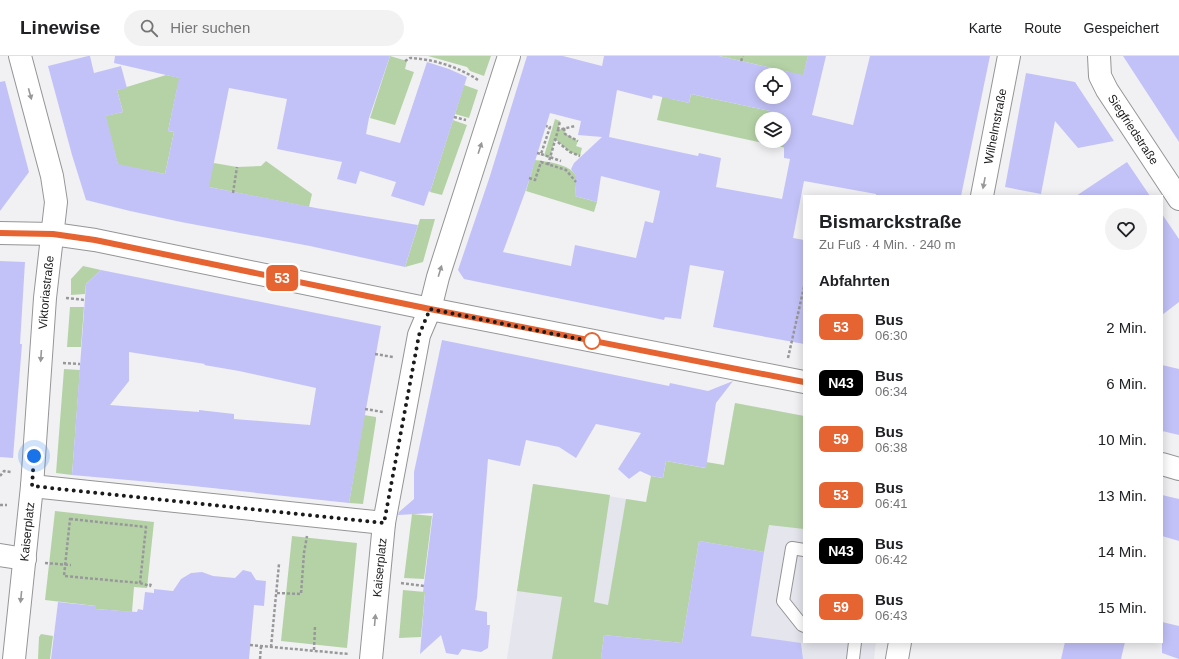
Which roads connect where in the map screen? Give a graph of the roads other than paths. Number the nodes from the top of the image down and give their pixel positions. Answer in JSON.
{"nodes":[{"id":1,"x":20,"y":56,"type":"edge"},
{"id":2,"x":509,"y":56,"type":"edge"},
{"id":3,"x":1009,"y":56,"type":"edge"},
{"id":4,"x":1099,"y":56,"type":"edge"},
{"id":5,"x":982,"y":195,"type":"edge"},
{"id":6,"x":1179,"y":199,"type":"edge"},
{"id":7,"x":0,"y":233,"type":"edge"},
{"id":8,"x":53,"y":234,"type":"junction"},
{"id":9,"x":430,"y":309,"type":"junction"},
{"id":10,"x":794,"y":380,"type":"edge"},
{"id":11,"x":1163,"y":464,"type":"edge"},
{"id":12,"x":1179,"y":469,"type":"edge"},
{"id":13,"x":32,"y":486,"type":"junction"},
{"id":14,"x":384,"y":523,"type":"junction"},
{"id":15,"x":803,"y":550,"type":"edge"},
{"id":16,"x":0,"y":555,"type":"edge"},
{"id":17,"x":34,"y":561,"type":"junction"},
{"id":18,"x":803,"y":626,"type":"edge"},
{"id":19,"x":855,"y":643,"type":"edge"},
{"id":20,"x":900,"y":643,"type":"edge"},
{"id":21,"x":14,"y":659,"type":"edge"},
{"id":22,"x":371,"y":659,"type":"edge"},
{"id":23,"x":853,"y":659,"type":"edge"},
{"id":24,"x":897,"y":659,"type":"edge"}],
"edges":[{"from":1,"to":8,"type":"street","name":"Viktoriastraße","one_way":true},
{"from":9,"to":2,"type":"street","one_way":true},
{"from":3,"to":5,"type":"street","name":"Wilhelmstraße","one_way":true},
{"from":4,"to":6,"type":"street","name":"Siegfriedstraße"},
{"from":7,"to":8,"type":"street"},
{"from":8,"to":9,"type":"street"},
{"from":8,"to":13,"type":"street","name":"Viktoriastraße","one_way":true},
{"from":9,"to":10,"type":"street"},
{"from":9,"to":14,"type":"street"},
{"from":11,"to":12,"type":"street"},
{"from":13,"to":14,"type":"street","name":"Kaiserplatz"},
{"from":13,"to":17,"type":"street","name":"Kaiserplatz"},
{"from":22,"to":14,"type":"street","name":"Kaiserplatz","one_way":true},
{"from":15,"to":18,"type":"lane"},
{"from":16,"to":17,"type":"street"},
{"from":17,"to":21,"type":"street","name":"Kaiserplatz","one_way":true},
{"from":19,"to":23,"type":"lane"},
{"from":20,"to":24,"type":"street"}]}
